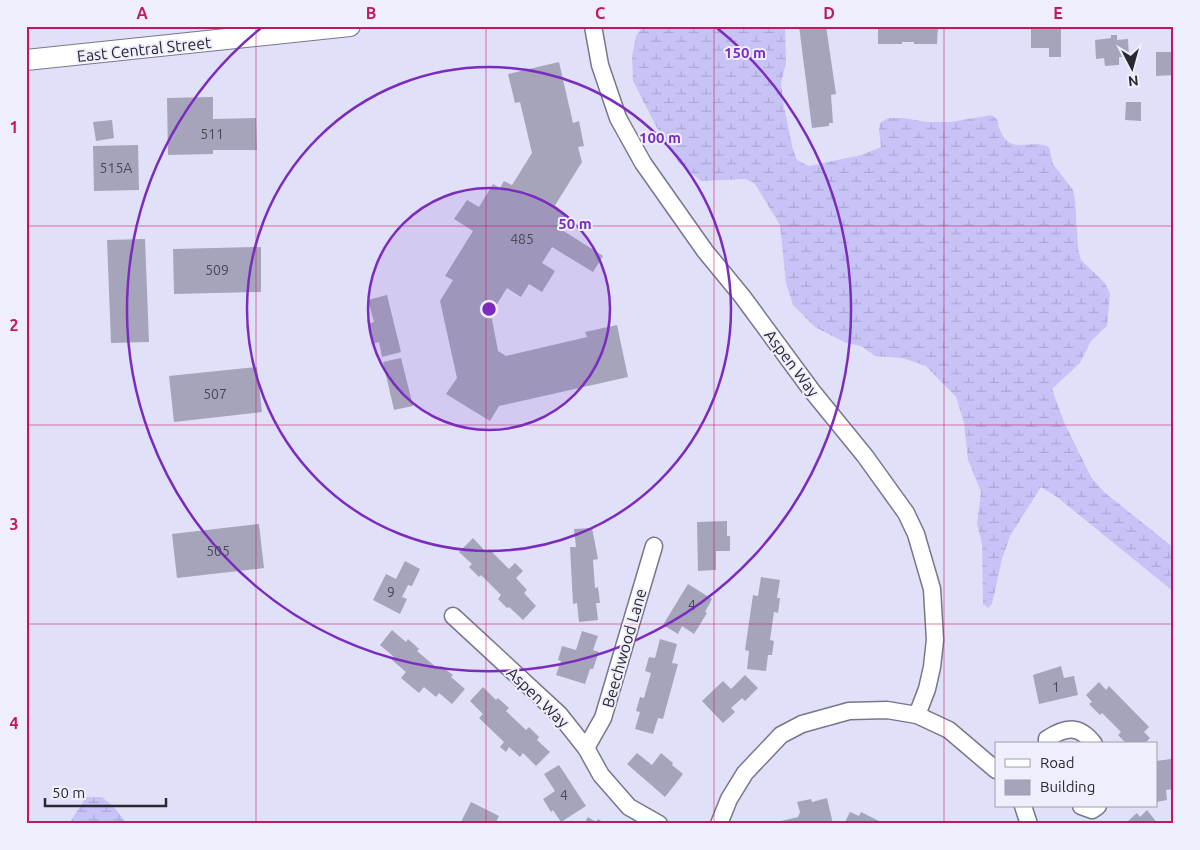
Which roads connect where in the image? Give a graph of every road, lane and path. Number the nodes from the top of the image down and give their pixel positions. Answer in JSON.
{"nodes":[{"id":1,"x":350,"y":26,"type":"edge"},
{"id":2,"x":593,"y":26,"type":"edge"},
{"id":3,"x":26,"y":60,"type":"edge"},
{"id":4,"x":654,"y":546,"type":"dead end"},
{"id":5,"x":453,"y":616,"type":"dead end"},
{"id":6,"x":917,"y":715,"type":"junction"},
{"id":7,"x":1047,"y":742,"type":"edge"},
{"id":8,"x":1092,"y":742,"type":"edge"},
{"id":9,"x":586,"y":748,"type":"junction"},
{"id":10,"x":995,"y":769,"type":"edge"},
{"id":11,"x":1024,"y":808,"type":"edge"},
{"id":12,"x":660,"y":824,"type":"edge"},
{"id":13,"x":719,"y":824,"type":"edge"},
{"id":14,"x":1029,"y":824,"type":"edge"}],
"edges":[{"from":1,"to":3,"type":"main road","name":"East Central Street"},
{"from":2,"to":6,"type":"street","name":"Aspen Way"},
{"from":4,"to":9,"type":"street","name":"Beechwood Lane"},
{"from":5,"to":9,"type":"street","name":"Aspen Way"},
{"from":6,"to":10,"type":"street"},
{"from":6,"to":13,"type":"street"},
{"from":7,"to":8,"type":"street"},
{"from":9,"to":12,"type":"street","name":"Aspen Way"},
{"from":11,"to":14,"type":"street"}]}
